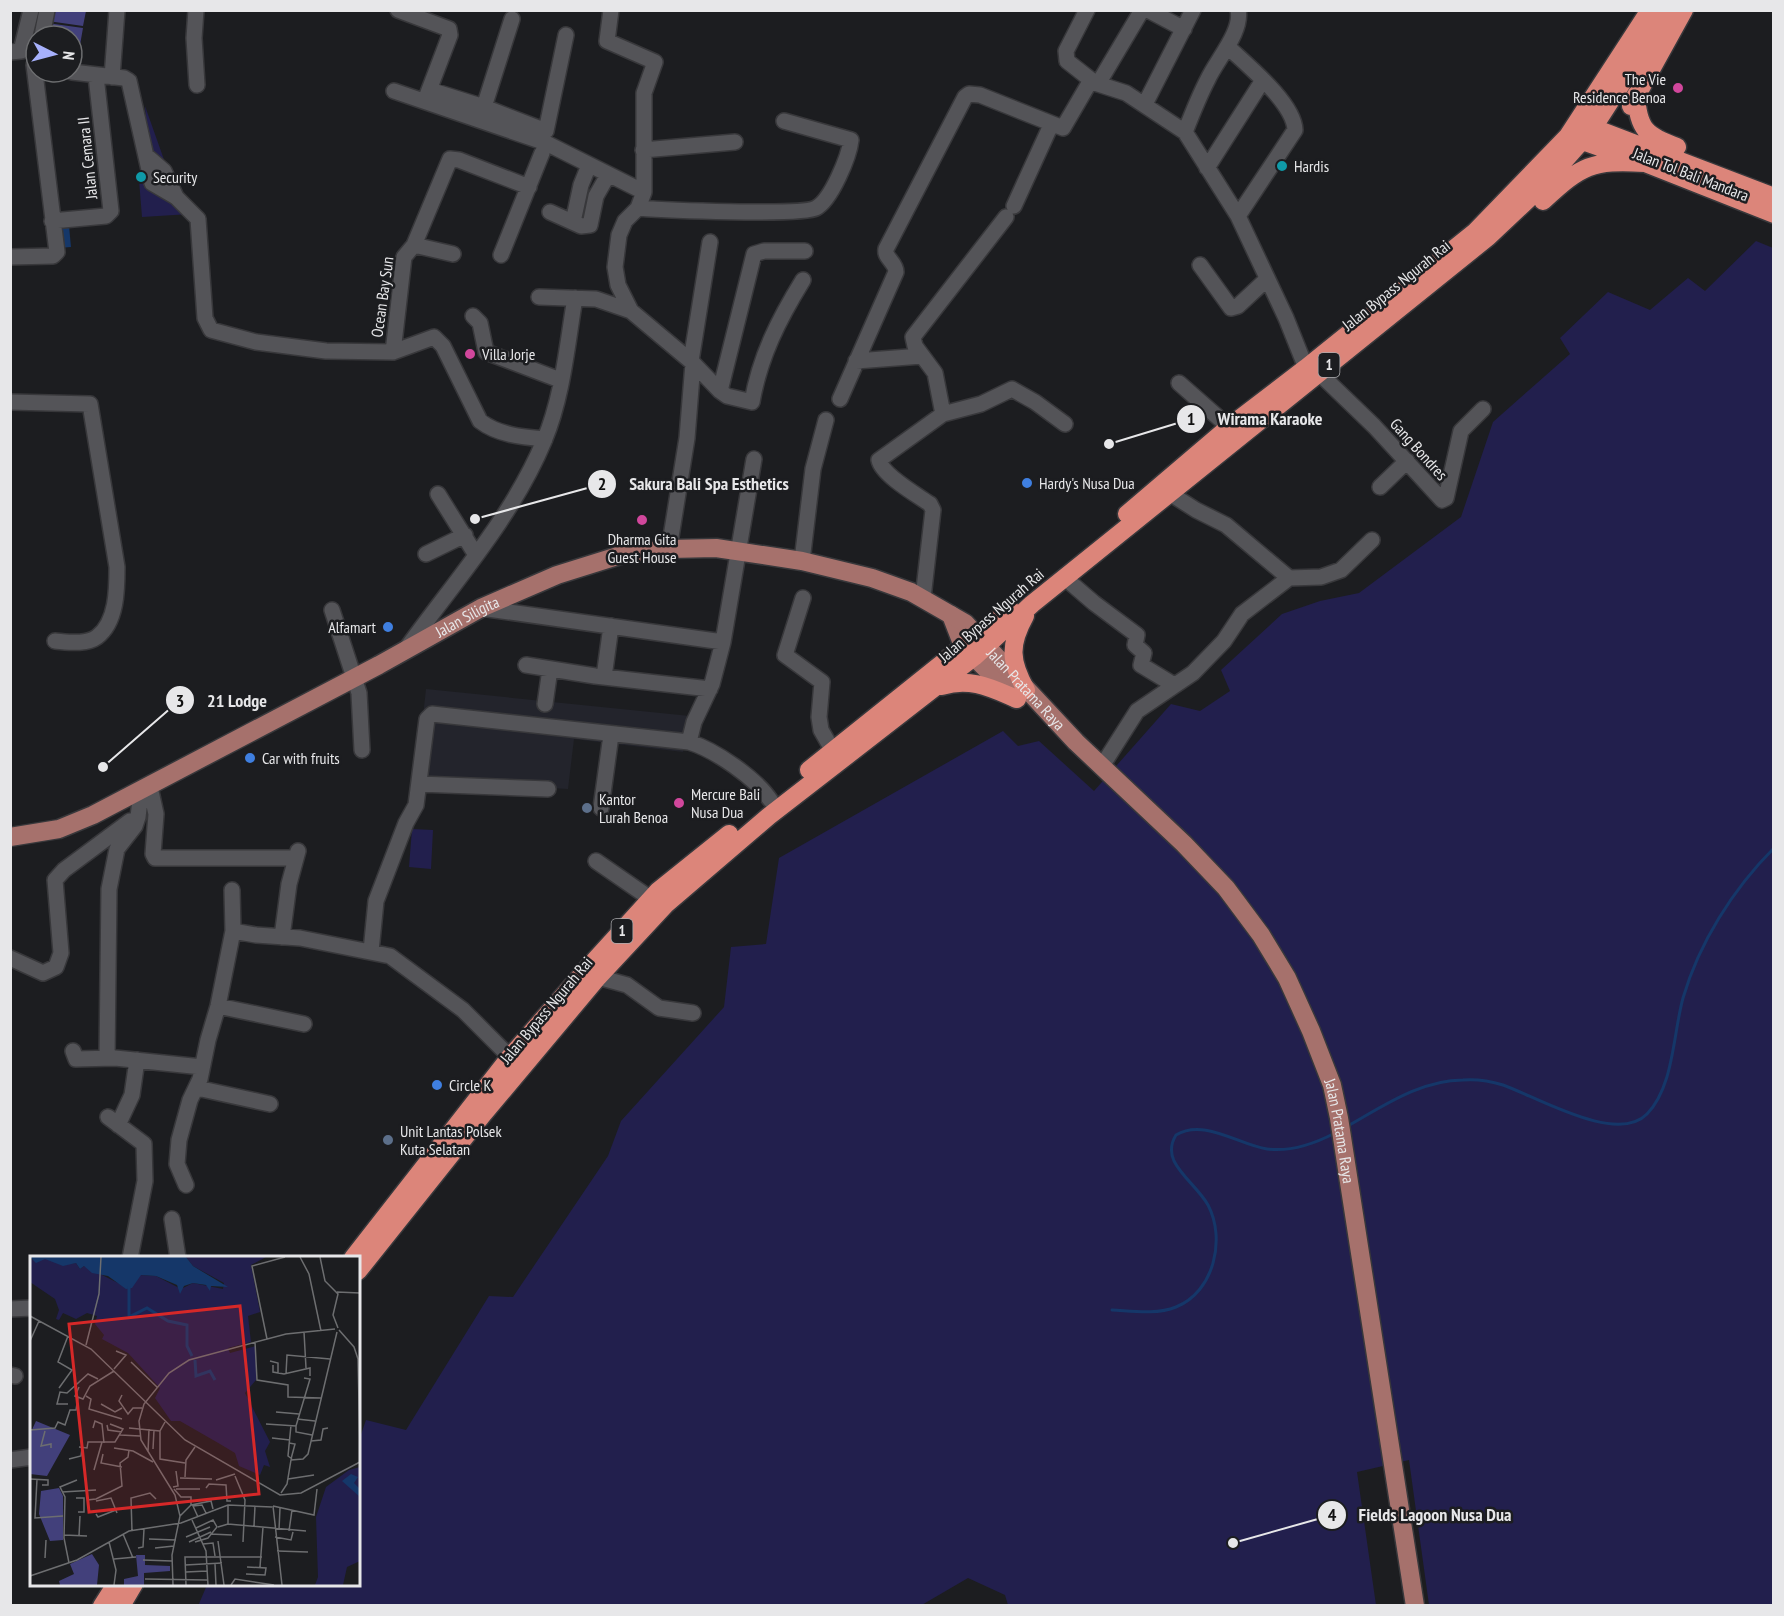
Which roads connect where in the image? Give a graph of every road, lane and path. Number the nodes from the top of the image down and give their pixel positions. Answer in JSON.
{"nodes":[{"id":1,"x":31,"y":10,"type":"edge"},
{"id":2,"x":117,"y":10,"type":"edge"},
{"id":3,"x":196,"y":10,"type":"edge"},
{"id":4,"x":398,"y":10,"type":"edge"},
{"id":5,"x":611,"y":10,"type":"edge"},
{"id":6,"x":1087,"y":10,"type":"edge"},
{"id":7,"x":1193,"y":10,"type":"edge"},
{"id":8,"x":1238,"y":10,"type":"edge"},
{"id":9,"x":1650,"y":10,"type":"edge"},
{"id":10,"x":1669,"y":10,"type":"edge"},
{"id":11,"x":1684,"y":10,"type":"edge"},
{"id":12,"x":1150,"y":11,"type":"edge"},
{"id":13,"x":512,"y":19,"type":"dead end"},
{"id":14,"x":1184,"y":30,"type":"junction"},
{"id":15,"x":566,"y":35,"type":"dead end"},
{"id":16,"x":1228,"y":47,"type":"junction"},
{"id":17,"x":10,"y":52,"type":"edge"},
{"id":18,"x":84,"y":74,"type":"edge"},
{"id":19,"x":96,"y":76,"type":"junction"},
{"id":20,"x":112,"y":77,"type":"junction"},
{"id":21,"x":1263,"y":80,"type":"junction"},
{"id":22,"x":1094,"y":82,"type":"junction"},
{"id":23,"x":37,"y":84,"type":"edge"},
{"id":24,"x":197,"y":85,"type":"dead end"},
{"id":25,"x":394,"y":91,"type":"dead end"},
{"id":26,"x":428,"y":95,"type":"junction"},
{"id":27,"x":1636,"y":96,"type":"junction"},
{"id":28,"x":1145,"y":104,"type":"junction"},
{"id":29,"x":484,"y":107,"type":"junction"},
{"id":30,"x":784,"y":121,"type":"dead end"},
{"id":31,"x":1051,"y":125,"type":"junction"},
{"id":32,"x":1185,"y":132,"type":"junction"},
{"id":33,"x":1580,"y":132,"type":"junction"},
{"id":34,"x":735,"y":142,"type":"dead end"},
{"id":35,"x":642,"y":150,"type":"junction"},
{"id":36,"x":542,"y":153,"type":"dead end"},
{"id":37,"x":1648,"y":156,"type":"junction"},
{"id":38,"x":1592,"y":164,"type":"junction"},
{"id":39,"x":589,"y":165,"type":"junction"},
{"id":40,"x":1207,"y":168,"type":"junction"},
{"id":41,"x":608,"y":175,"type":"junction"},
{"id":42,"x":1773,"y":184,"type":"edge"},
{"id":43,"x":530,"y":187,"type":"junction"},
{"id":44,"x":1730,"y":189,"type":"junction"},
{"id":45,"x":644,"y":192,"type":"junction"},
{"id":46,"x":1773,"y":192,"type":"edge"},
{"id":47,"x":1773,"y":197,"type":"edge"},
{"id":48,"x":638,"y":208,"type":"junction"},
{"id":49,"x":550,"y":212,"type":"dead end"},
{"id":50,"x":1773,"y":214,"type":"edge"},
{"id":51,"x":1238,"y":216,"type":"junction"},
{"id":52,"x":52,"y":220,"type":"junction"},
{"id":53,"x":573,"y":222,"type":"junction"},
{"id":54,"x":1773,"y":223,"type":"edge"},
{"id":55,"x":1773,"y":228,"type":"edge"},
{"id":56,"x":710,"y":242,"type":"dead end"},
{"id":57,"x":414,"y":245,"type":"junction"},
{"id":58,"x":805,"y":251,"type":"dead end"},
{"id":59,"x":453,"y":254,"type":"dead end"},
{"id":60,"x":501,"y":255,"type":"dead end"},
{"id":61,"x":10,"y":257,"type":"edge"},
{"id":62,"x":1200,"y":265,"type":"dead end"},
{"id":63,"x":1441,"y":275,"type":"junction"},
{"id":64,"x":803,"y":279,"type":"dead end"},
{"id":65,"x":1267,"y":279,"type":"junction"},
{"id":66,"x":539,"y":297,"type":"dead end"},
{"id":67,"x":575,"y":298,"type":"junction"},
{"id":68,"x":631,"y":311,"type":"junction"},
{"id":69,"x":473,"y":316,"type":"dead end"},
{"id":70,"x":393,"y":352,"type":"junction"},
{"id":71,"x":922,"y":356,"type":"junction"},
{"id":72,"x":856,"y":361,"type":"junction"},
{"id":73,"x":692,"y":362,"type":"junction"},
{"id":74,"x":1309,"y":365,"type":"junction"},
{"id":75,"x":560,"y":380,"type":"junction"},
{"id":76,"x":1179,"y":383,"type":"dead end"},
{"id":77,"x":720,"y":391,"type":"junction"},
{"id":78,"x":840,"y":399,"type":"dead end"},
{"id":79,"x":10,"y":402,"type":"edge"},
{"id":80,"x":1483,"y":409,"type":"dead end"},
{"id":81,"x":943,"y":414,"type":"junction"},
{"id":82,"x":826,"y":420,"type":"dead end"},
{"id":83,"x":1065,"y":424,"type":"dead end"},
{"id":84,"x":1228,"y":427,"type":"junction"},
{"id":85,"x":545,"y":439,"type":"junction"},
{"id":86,"x":754,"y":459,"type":"dead end"},
{"id":87,"x":1407,"y":461,"type":"junction"},
{"id":88,"x":1380,"y":487,"type":"dead end"},
{"id":89,"x":438,"y":494,"type":"dead end"},
{"id":90,"x":1171,"y":494,"type":"junction"},
{"id":91,"x":465,"y":536,"type":"junction"},
{"id":92,"x":1372,"y":540,"type":"dead end"},
{"id":93,"x":669,"y":549,"type":"junction"},
{"id":94,"x":741,"y":551,"type":"junction"},
{"id":95,"x":426,"y":554,"type":"dead end"},
{"id":96,"x":476,"y":555,"type":"junction"},
{"id":97,"x":802,"y":561,"type":"junction"},
{"id":98,"x":1065,"y":578,"type":"junction"},
{"id":99,"x":1289,"y":578,"type":"junction"},
{"id":100,"x":803,"y":598,"type":"dead end"},
{"id":101,"x":922,"y":598,"type":"junction"},
{"id":102,"x":1032,"y":604,"type":"junction"},
{"id":103,"x":481,"y":608,"type":"junction"},
{"id":104,"x":332,"y":610,"type":"dead end"},
{"id":105,"x":611,"y":626,"type":"junction"},
{"id":106,"x":55,"y":641,"type":"dead end"},
{"id":107,"x":723,"y":642,"type":"junction"},
{"id":108,"x":975,"y":646,"type":"junction"},
{"id":109,"x":406,"y":649,"type":"junction"},
{"id":110,"x":526,"y":665,"type":"dead end"},
{"id":111,"x":550,"y":669,"type":"junction"},
{"id":112,"x":604,"y":677,"type":"junction"},
{"id":113,"x":352,"y":678,"type":"junction"},
{"id":114,"x":1174,"y":685,"type":"junction"},
{"id":115,"x":935,"y":688,"type":"junction"},
{"id":116,"x":710,"y":689,"type":"junction"},
{"id":117,"x":1022,"y":695,"type":"junction"},
{"id":118,"x":545,"y":704,"type":"dead end"},
{"id":119,"x":611,"y":735,"type":"junction"},
{"id":120,"x":689,"y":742,"type":"junction"},
{"id":121,"x":362,"y":750,"type":"dead end"},
{"id":122,"x":833,"y":751,"type":"junction"},
{"id":123,"x":1113,"y":777,"type":"junction"},
{"id":124,"x":419,"y":784,"type":"junction"},
{"id":125,"x":548,"y":789,"type":"dead end"},
{"id":126,"x":142,"y":791,"type":"junction"},
{"id":127,"x":771,"y":801,"type":"junction"},
{"id":128,"x":601,"y":808,"type":"dead end"},
{"id":129,"x":10,"y":837,"type":"edge"},
{"id":130,"x":596,"y":861,"type":"dead end"},
{"id":131,"x":232,"y":890,"type":"dead end"},
{"id":132,"x":651,"y":899,"type":"junction"},
{"id":133,"x":233,"y":930,"type":"junction"},
{"id":134,"x":282,"y":937,"type":"junction"},
{"id":135,"x":371,"y":951,"type":"junction"},
{"id":136,"x":10,"y":958,"type":"edge"},
{"id":137,"x":598,"y":977,"type":"junction"},
{"id":138,"x":218,"y":1006,"type":"junction"},
{"id":139,"x":693,"y":1013,"type":"dead end"},
{"id":140,"x":304,"y":1024,"type":"dead end"},
{"id":141,"x":73,"y":1051,"type":"dead end"},
{"id":142,"x":510,"y":1057,"type":"junction"},
{"id":143,"x":106,"y":1058,"type":"junction"},
{"id":144,"x":137,"y":1060,"type":"junction"},
{"id":145,"x":202,"y":1066,"type":"junction"},
{"id":146,"x":197,"y":1088,"type":"junction"},
{"id":147,"x":270,"y":1104,"type":"dead end"},
{"id":148,"x":186,"y":1185,"type":"dead end"},
{"id":149,"x":172,"y":1219,"type":"dead end"},
{"id":150,"x":130,"y":1256,"type":"edge"},
{"id":151,"x":178,"y":1256,"type":"edge"},
{"id":152,"x":354,"y":1256,"type":"edge"},
{"id":153,"x":360,"y":1269,"type":"edge"},
{"id":154,"x":30,"y":1308,"type":"edge"},
{"id":155,"x":10,"y":1310,"type":"edge"},
{"id":156,"x":30,"y":1457,"type":"edge"},
{"id":157,"x":10,"y":1460,"type":"edge"},
{"id":158,"x":115,"y":1586,"type":"edge"},
{"id":159,"x":133,"y":1586,"type":"edge"},
{"id":160,"x":102,"y":1605,"type":"edge"},
{"id":161,"x":121,"y":1605,"type":"edge"},
{"id":162,"x":1415,"y":1605,"type":"edge"}],
"edges":[{"from":1,"to":17,"type":"street"},
{"from":2,"to":20,"type":"street"},
{"from":3,"to":24,"type":"street"},
{"from":4,"to":26,"type":"street"},
{"from":5,"to":35,"type":"street"},
{"from":6,"to":22,"type":"street"},
{"from":7,"to":14,"type":"street"},
{"from":8,"to":16,"type":"street"},
{"from":9,"to":33,"type":"highway","name":"Jalan Bypass Ngurah Rai","number":"1"},
{"from":10,"to":33,"type":"highway","name":"Jalan Bypass Ngurah Rai","number":"1"},
{"from":11,"to":27,"type":"highway","name":"Jalan Tol Bali Mandara"},
{"from":12,"to":14,"type":"street"},
{"from":12,"to":22,"type":"street"},
{"from":13,"to":29,"type":"street"},
{"from":14,"to":28,"type":"street"},
{"from":15,"to":29,"type":"street"},
{"from":16,"to":21,"type":"street"},
{"from":16,"to":32,"type":"street"},
{"from":18,"to":19,"type":"street"},
{"from":19,"to":20,"type":"street"},
{"from":19,"to":52,"type":"street","name":"Jalan Cemara II"},
{"from":20,"to":70,"type":"street"},
{"from":21,"to":40,"type":"street"},
{"from":21,"to":51,"type":"street"},
{"from":22,"to":28,"type":"street"},
{"from":22,"to":31,"type":"street"},
{"from":23,"to":52,"type":"street"},
{"from":25,"to":26,"type":"street"},
{"from":26,"to":29,"type":"street"},
{"from":26,"to":39,"type":"street"},
{"from":27,"to":37,"type":"highway","name":"Jalan Tol Bali Mandara"},
{"from":27,"to":42,"type":"highway","name":"Jalan Tol Bali Mandara"},
{"from":28,"to":32,"type":"street"},
{"from":30,"to":48,"type":"street"},
{"from":31,"to":71,"type":"street"},
{"from":31,"to":72,"type":"street"},
{"from":32,"to":40,"type":"street"},
{"from":33,"to":37,"type":"highway","name":"Jalan Tol Bali Mandara","number":"1"},
{"from":33,"to":63,"type":"highway","name":"Jalan Bypass Ngurah Rai","number":"1"},
{"from":33,"to":74,"type":"highway","name":"Jalan Bypass Ngurah Rai","number":"1"},
{"from":34,"to":35,"type":"street"},
{"from":35,"to":45,"type":"street"},
{"from":36,"to":43,"type":"street"},
{"from":37,"to":38,"type":"highway","name":"Jalan Tol Bali Mandara","number":"1"},
{"from":37,"to":44,"type":"highway","name":"Jalan Tol Bali Mandara","number":"1"},
{"from":38,"to":55,"type":"highway","name":"Jalan Tol Bali Mandara"},
{"from":38,"to":63,"type":"highway","name":"Jalan Tol Bali Mandara","number":"1"},
{"from":39,"to":41,"type":"street"},
{"from":39,"to":53,"type":"street"},
{"from":40,"to":51,"type":"street"},
{"from":41,"to":45,"type":"street"},
{"from":41,"to":53,"type":"street"},
{"from":43,"to":57,"type":"street","name":"Ocean Bay Sun"},
{"from":43,"to":60,"type":"street"},
{"from":44,"to":46,"type":"highway","number":"1"},
{"from":44,"to":47,"type":"highway","name":"Jalan Tol Bali Mandara","number":"1"},
{"from":44,"to":50,"type":"highway","name":"Jalan Tol Bali Mandara","number":"1"},
{"from":44,"to":54,"type":"highway","number":"1"},
{"from":45,"to":48,"type":"street"},
{"from":48,"to":68,"type":"street"},
{"from":49,"to":53,"type":"street"},
{"from":51,"to":65,"type":"street"},
{"from":52,"to":61,"type":"street"},
{"from":56,"to":73,"type":"street"},
{"from":57,"to":59,"type":"street"},
{"from":57,"to":70,"type":"street","name":"Ocean Bay Sun"},
{"from":58,"to":77,"type":"street"},
{"from":62,"to":65,"type":"street"},
{"from":63,"to":74,"type":"highway","name":"Jalan Bypass Ngurah Rai","number":"1"},
{"from":64,"to":77,"type":"street"},
{"from":65,"to":74,"type":"street"},
{"from":66,"to":67,"type":"street"},
{"from":67,"to":68,"type":"street"},
{"from":67,"to":75,"type":"street"},
{"from":68,"to":73,"type":"street"},
{"from":69,"to":75,"type":"street"},
{"from":70,"to":85,"type":"street"},
{"from":71,"to":72,"type":"street"},
{"from":71,"to":81,"type":"street"},
{"from":72,"to":78,"type":"street"},
{"from":73,"to":77,"type":"street"},
{"from":73,"to":93,"type":"street"},
{"from":74,"to":84,"type":"highway","name":"Jalan Bypass Ngurah Rai","number":"1"},
{"from":74,"to":87,"type":"street","name":"Gang Bondres"},
{"from":74,"to":90,"type":"highway","name":"Jalan Bypass Ngurah Rai","number":"1"},
{"from":75,"to":85,"type":"street"},
{"from":76,"to":84,"type":"street"},
{"from":79,"to":106,"type":"street"},
{"from":80,"to":87,"type":"street","name":"Gang Bondres"},
{"from":81,"to":83,"type":"street"},
{"from":81,"to":101,"type":"street"},
{"from":82,"to":97,"type":"street"},
{"from":84,"to":108,"type":"highway","name":"Jalan Bypass Ngurah Rai","number":"1"},
{"from":85,"to":96,"type":"street"},
{"from":86,"to":94,"type":"street"},
{"from":87,"to":88,"type":"street"},
{"from":89,"to":91,"type":"street"},
{"from":90,"to":98,"type":"highway","name":"Jalan Bypass Ngurah Rai","number":"1"},
{"from":90,"to":99,"type":"street"},
{"from":91,"to":95,"type":"street"},
{"from":91,"to":96,"type":"street"},
{"from":92,"to":99,"type":"street"},
{"from":93,"to":94,"type":"main road","name":"Jalan Siligita"},
{"from":93,"to":103,"type":"main road","name":"Jalan Siligita"},
{"from":94,"to":97,"type":"main road","name":"Jalan Siligita"},
{"from":94,"to":107,"type":"street"},
{"from":96,"to":109,"type":"street"},
{"from":97,"to":101,"type":"main road","name":"Jalan Siligita"},
{"from":98,"to":102,"type":"highway","name":"Jalan Bypass Ngurah Rai","number":"1"},
{"from":98,"to":114,"type":"street"},
{"from":99,"to":114,"type":"street"},
{"from":100,"to":122,"type":"street"},
{"from":101,"to":108,"type":"main road","name":"Jalan Siligita"},
{"from":102,"to":108,"type":"highway","name":"Jalan Bypass Ngurah Rai","number":"1"},
{"from":102,"to":117,"type":"highway"},
{"from":103,"to":105,"type":"street"},
{"from":103,"to":109,"type":"main road","name":"Jalan Siligita"},
{"from":104,"to":113,"type":"street"},
{"from":105,"to":107,"type":"street"},
{"from":105,"to":112,"type":"street"},
{"from":107,"to":116,"type":"street"},
{"from":108,"to":115,"type":"highway","name":"Jalan Bypass Ngurah Rai","number":"1"},
{"from":108,"to":117,"type":"main road","name":"Jalan Pratama Raya"},
{"from":108,"to":122,"type":"highway","name":"Jalan Bypass Ngurah Rai","number":"1"},
{"from":109,"to":113,"type":"main road","name":"Jalan Siligita"},
{"from":110,"to":111,"type":"street"},
{"from":111,"to":112,"type":"street"},
{"from":111,"to":118,"type":"street"},
{"from":112,"to":116,"type":"street"},
{"from":113,"to":121,"type":"street"},
{"from":113,"to":126,"type":"main road","name":"Jalan Siligita"},
{"from":114,"to":123,"type":"street"},
{"from":115,"to":117,"type":"highway"},
{"from":115,"to":137,"type":"highway","name":"Jalan Bypass Ngurah Rai","number":"1"},
{"from":116,"to":120,"type":"street"},
{"from":117,"to":123,"type":"main road","name":"Jalan Pratama Raya"},
{"from":119,"to":120,"type":"street"},
{"from":119,"to":124,"type":"street"},
{"from":119,"to":128,"type":"street"},
{"from":120,"to":127,"type":"street"},
{"from":122,"to":127,"type":"highway","name":"Jalan Bypass Ngurah Rai","number":"1"},
{"from":123,"to":162,"type":"main road","name":"Jalan Pratama Raya"},
{"from":124,"to":125,"type":"street"},
{"from":124,"to":135,"type":"street"},
{"from":126,"to":129,"type":"main road","name":"Jalan Siligita"},
{"from":126,"to":134,"type":"street"},
{"from":126,"to":136,"type":"street"},
{"from":126,"to":143,"type":"street"},
{"from":127,"to":132,"type":"highway","name":"Jalan Bypass Ngurah Rai","number":"1"},
{"from":130,"to":132,"type":"street"},
{"from":131,"to":133,"type":"street"},
{"from":132,"to":142,"type":"highway","name":"Jalan Bypass Ngurah Rai","number":"1"},
{"from":133,"to":134,"type":"street"},
{"from":133,"to":138,"type":"street"},
{"from":134,"to":135,"type":"street"},
{"from":135,"to":142,"type":"street"},
{"from":137,"to":139,"type":"street"},
{"from":137,"to":153,"type":"highway","name":"Jalan Bypass Ngurah Rai","number":"1"},
{"from":138,"to":140,"type":"street"},
{"from":138,"to":145,"type":"street"},
{"from":141,"to":143,"type":"street"},
{"from":142,"to":152,"type":"highway","name":"Jalan Bypass Ngurah Rai","number":"1"},
{"from":143,"to":144,"type":"street"},
{"from":144,"to":145,"type":"street"},
{"from":144,"to":150,"type":"street"},
{"from":145,"to":146,"type":"street"},
{"from":146,"to":147,"type":"street"},
{"from":146,"to":148,"type":"street"},
{"from":149,"to":151,"type":"street"},
{"from":154,"to":155,"type":"street"},
{"from":156,"to":157,"type":"street"},
{"from":158,"to":160,"type":"highway"},
{"from":159,"to":161,"type":"highway"}]}
